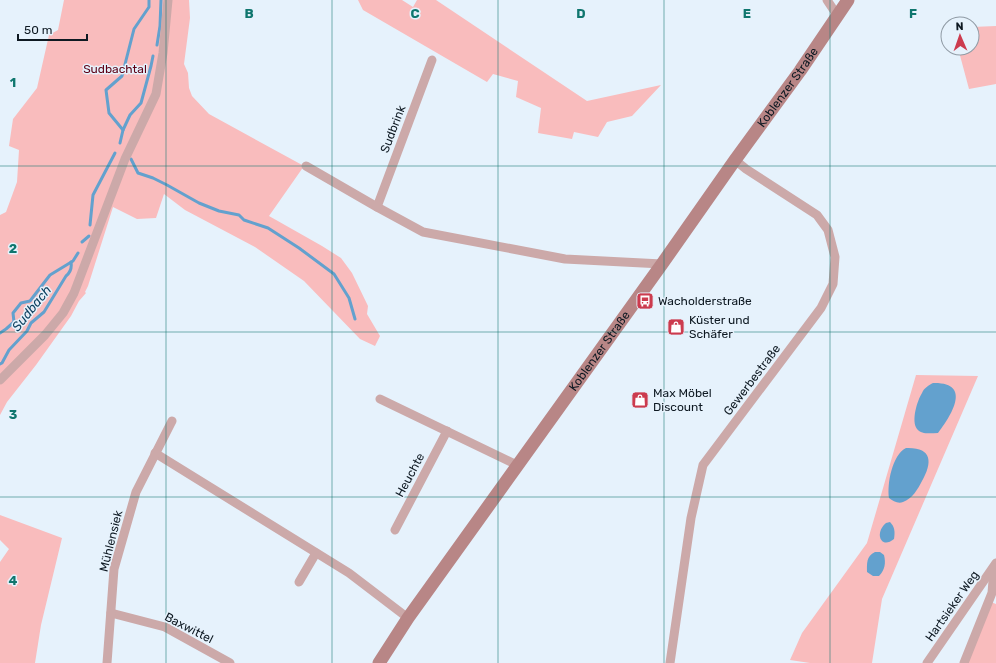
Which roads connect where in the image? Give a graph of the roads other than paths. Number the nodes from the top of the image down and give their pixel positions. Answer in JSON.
{"nodes":[{"id":1,"x":168,"y":0,"type":"edge"},
{"id":2,"x":827,"y":0,"type":"edge"},
{"id":3,"x":848,"y":0,"type":"edge"},
{"id":4,"x":837,"y":15,"type":"junction"},
{"id":5,"x":432,"y":60,"type":"dead end"},
{"id":6,"x":735,"y":160,"type":"junction"},
{"id":7,"x":306,"y":166,"type":"dead end"},
{"id":8,"x":376,"y":207,"type":"junction"},
{"id":9,"x":662,"y":264,"type":"junction"},
{"id":10,"x":0,"y":380,"type":"edge"},
{"id":11,"x":380,"y":399,"type":"dead end"},
{"id":12,"x":172,"y":421,"type":"dead end"},
{"id":13,"x":447,"y":431,"type":"junction"},
{"id":14,"x":155,"y":453,"type":"junction"},
{"id":15,"x":518,"y":464,"type":"junction"},
{"id":16,"x":395,"y":530,"type":"dead end"},
{"id":17,"x":316,"y":553,"type":"junction"},
{"id":18,"x":995,"y":566,"type":"edge"},
{"id":19,"x":299,"y":582,"type":"dead end"},
{"id":20,"x":111,"y":613,"type":"junction"},
{"id":21,"x":408,"y":618,"type":"junction"},
{"id":22,"x":107,"y":663,"type":"edge"},
{"id":23,"x":230,"y":663,"type":"edge"},
{"id":24,"x":379,"y":663,"type":"edge"},
{"id":25,"x":670,"y":663,"type":"edge"},
{"id":26,"x":927,"y":663,"type":"edge"},
{"id":27,"x":964,"y":663,"type":"edge"}],
"edges":[{"from":1,"to":10,"type":"street"},
{"from":2,"to":4,"type":"street"},
{"from":3,"to":4,"type":"main road","name":"Koblenzer Straße"},
{"from":4,"to":6,"type":"main road","name":"Koblenzer Straße"},
{"from":5,"to":8,"type":"street","name":"Sudbrink"},
{"from":6,"to":9,"type":"main road","name":"Koblenzer Straße"},
{"from":6,"to":25,"type":"street","name":"Gewerbestraße"},
{"from":7,"to":8,"type":"street"},
{"from":8,"to":9,"type":"street"},
{"from":9,"to":15,"type":"main road","name":"Koblenzer Straße"},
{"from":11,"to":13,"type":"street"},
{"from":12,"to":14,"type":"street","name":"Mühlensiek"},
{"from":13,"to":15,"type":"street"},
{"from":13,"to":16,"type":"street","name":"Heuchte"},
{"from":14,"to":17,"type":"street"},
{"from":14,"to":20,"type":"street","name":"Mühlensiek"},
{"from":15,"to":21,"type":"main road","name":"Koblenzer Straße"},
{"from":17,"to":19,"type":"street"},
{"from":17,"to":21,"type":"street"},
{"from":18,"to":26,"type":"street","name":"Hartsieker Weg"},
{"from":18,"to":27,"type":"street"},
{"from":20,"to":22,"type":"street","name":"Mühlensiek"},
{"from":20,"to":23,"type":"street","name":"Baxwittel"},
{"from":21,"to":24,"type":"main road","name":"Koblenzer Straße"}]}
